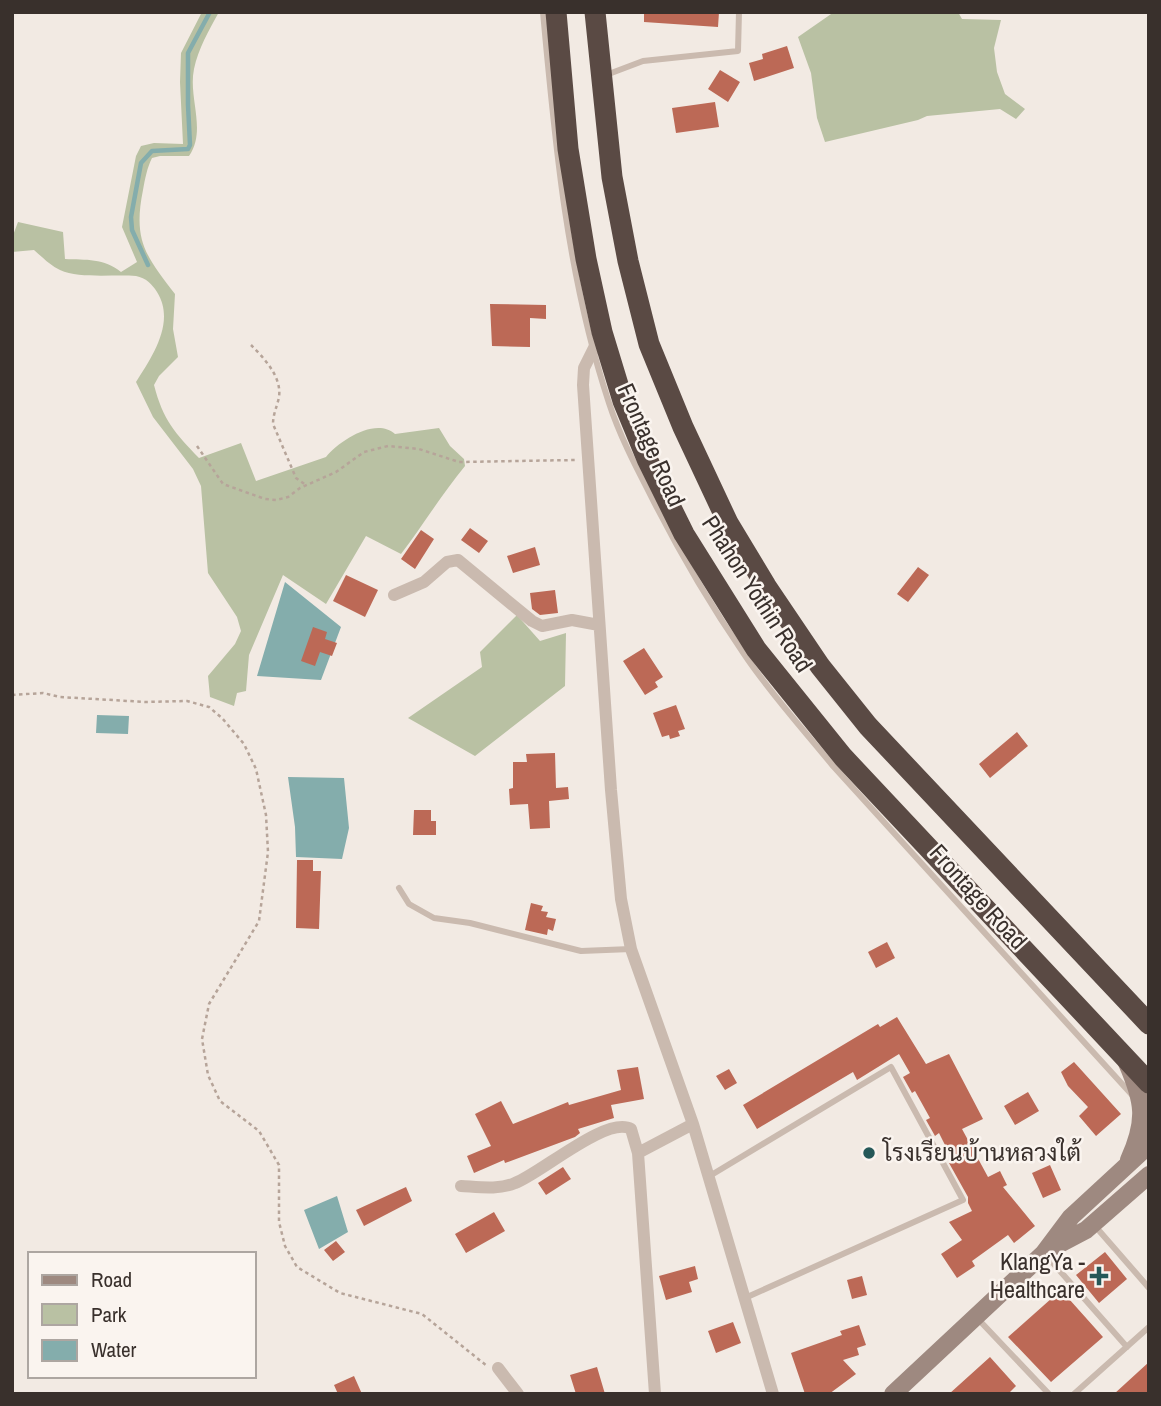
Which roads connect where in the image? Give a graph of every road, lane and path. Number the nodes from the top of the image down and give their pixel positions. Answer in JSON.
{"nodes":[{"id":1,"x":543,"y":12,"type":"edge"},
{"id":2,"x":556,"y":12,"type":"edge"},
{"id":3,"x":595,"y":12,"type":"edge"},
{"id":4,"x":739,"y":12,"type":"edge"},
{"id":5,"x":602,"y":76,"type":"junction"},
{"id":6,"x":602,"y":331,"type":"junction"},
{"id":7,"x":251,"y":345,"type":"dead end"},
{"id":8,"x":593,"y":351,"type":"junction"},
{"id":9,"x":197,"y":446,"type":"dead end"},
{"id":10,"x":589,"y":460,"type":"junction"},
{"id":11,"x":306,"y":485,"type":"junction"},
{"id":12,"x":394,"y":595,"type":"dead end"},
{"id":13,"x":599,"y":625,"type":"junction"},
{"id":14,"x":12,"y":695,"type":"edge"},
{"id":15,"x":399,"y":888,"type":"dead end"},
{"id":16,"x":631,"y":949,"type":"junction"},
{"id":17,"x":1149,"y":1024,"type":"edge"},
{"id":18,"x":1125,"y":1058,"type":"junction"},
{"id":19,"x":1149,"y":1083,"type":"edge"},
{"id":20,"x":1141,"y":1105,"type":"junction"},
{"id":21,"x":693,"y":1124,"type":"junction"},
{"id":22,"x":1149,"y":1145,"type":"edge"},
{"id":23,"x":638,"y":1153,"type":"junction"},
{"id":24,"x":1126,"y":1166,"type":"junction"},
{"id":25,"x":708,"y":1177,"type":"junction"},
{"id":26,"x":1147,"y":1178,"type":"edge"},
{"id":27,"x":461,"y":1186,"type":"dead end"},
{"id":28,"x":1093,"y":1224,"type":"junction"},
{"id":29,"x":1044,"y":1253,"type":"junction"},
{"id":30,"x":1149,"y":1288,"type":"edge"},
{"id":31,"x":744,"y":1298,"type":"junction"},
{"id":32,"x":977,"y":1317,"type":"junction"},
{"id":33,"x":1149,"y":1327,"type":"edge"},
{"id":34,"x":1127,"y":1347,"type":"junction"},
{"id":35,"x":498,"y":1368,"type":"joint"},
{"id":36,"x":519,"y":1394,"type":"edge"},
{"id":37,"x":655,"y":1394,"type":"edge"},
{"id":38,"x":773,"y":1394,"type":"edge"},
{"id":39,"x":893,"y":1394,"type":"edge"},
{"id":40,"x":1049,"y":1394,"type":"edge"},
{"id":41,"x":1074,"y":1394,"type":"edge"}],
"edges":[{"from":1,"to":8,"type":"lane","name":"Frontage Road"},
{"from":2,"to":6,"type":"highway","name":"Phahon Yothin Road"},
{"from":3,"to":5,"type":"highway","name":"Phahon Yothin Road"},
{"from":4,"to":5,"type":"lane"},
{"from":5,"to":17,"type":"highway","name":"Phahon Yothin Road"},
{"from":6,"to":8,"type":"street"},
{"from":6,"to":18,"type":"highway","name":"Phahon Yothin Road"},
{"from":7,"to":11,"type":"path"},
{"from":8,"to":10,"type":"street"},
{"from":8,"to":20,"type":"lane","name":"Frontage Road"},
{"from":9,"to":11,"type":"path"},
{"from":10,"to":11,"type":"path"},
{"from":10,"to":13,"type":"street"},
{"from":12,"to":13,"type":"street"},
{"from":13,"to":16,"type":"street"},
{"from":14,"to":35,"type":"path"},
{"from":15,"to":16,"type":"lane"},
{"from":16,"to":21,"type":"street"},
{"from":18,"to":19,"type":"highway","name":"Phahon Yothin Road"},
{"from":18,"to":20,"type":"main road"},
{"from":20,"to":24,"type":"main road"},
{"from":21,"to":23,"type":"street"},
{"from":21,"to":25,"type":"street"},
{"from":22,"to":24,"type":"main road"},
{"from":23,"to":27,"type":"street"},
{"from":23,"to":37,"type":"street"},
{"from":24,"to":29,"type":"main road"},
{"from":25,"to":31,"type":"street"},
{"from":25,"to":31,"type":"lane"},
{"from":26,"to":28,"type":"main road"},
{"from":28,"to":29,"type":"main road"},
{"from":28,"to":30,"type":"lane"},
{"from":29,"to":32,"type":"main road"},
{"from":29,"to":34,"type":"lane"},
{"from":31,"to":38,"type":"street"},
{"from":32,"to":39,"type":"main road"},
{"from":32,"to":40,"type":"lane"},
{"from":33,"to":34,"type":"lane"},
{"from":34,"to":41,"type":"lane"},
{"from":35,"to":36,"type":"street"}]}
